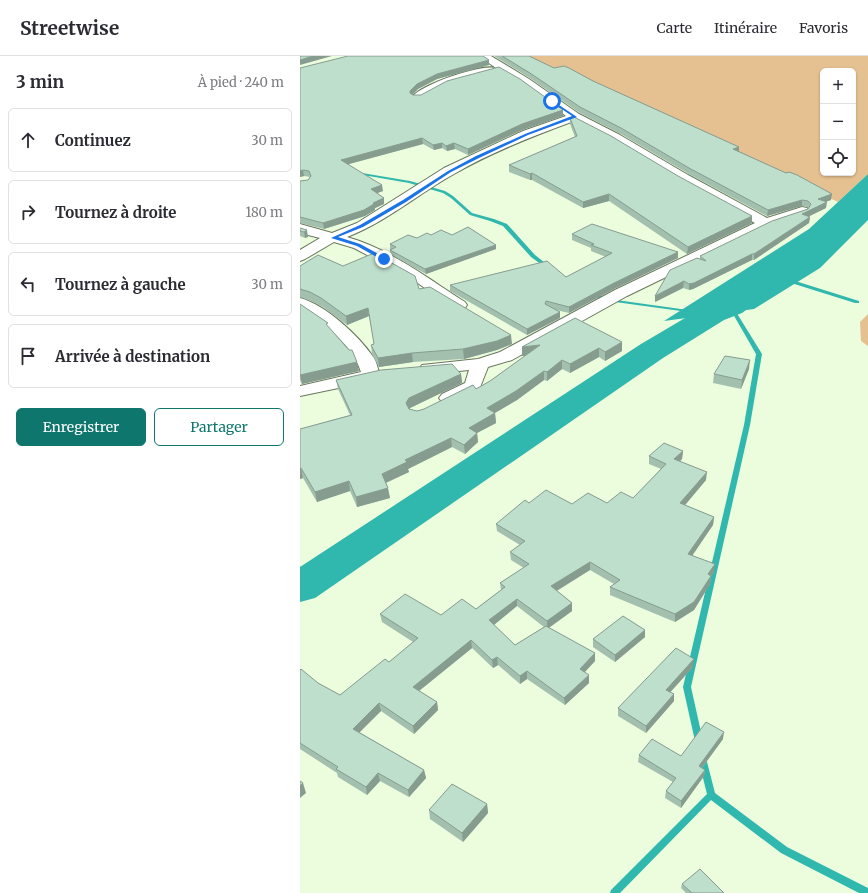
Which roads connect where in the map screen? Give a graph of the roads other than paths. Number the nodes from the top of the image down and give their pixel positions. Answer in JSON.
{"nodes":[{"id":1,"x":484,"y":56,"type":"edge"},
{"id":2,"x":501,"y":67,"type":"junction"},
{"id":3,"x":418,"y":97,"type":"edge"},
{"id":4,"x":575,"y":117,"type":"junction"},
{"id":5,"x":802,"y":211,"type":"edge"},
{"id":6,"x":766,"y":223,"type":"junction"},
{"id":7,"x":300,"y":228,"type":"edge"},
{"id":8,"x":333,"y":238,"type":"junction"},
{"id":9,"x":300,"y":256,"type":"edge"},
{"id":10,"x":300,"y":303,"type":"edge"},
{"id":11,"x":473,"y":313,"type":"edge"},
{"id":12,"x":480,"y":364,"type":"junction"},
{"id":13,"x":412,"y":370,"type":"edge"},
{"id":14,"x":390,"y":373,"type":"edge"},
{"id":15,"x":371,"y":376,"type":"junction"},
{"id":16,"x":300,"y":391,"type":"edge"},
{"id":17,"x":432,"y":406,"type":"edge"}],
"edges":[{"from":1,"to":2,"type":"street"},
{"from":2,"to":3,"type":"street"},
{"from":2,"to":4,"type":"street"},
{"from":4,"to":6,"type":"street"},
{"from":4,"to":8,"type":"street"},
{"from":5,"to":6,"type":"street"},
{"from":6,"to":12,"type":"street"},
{"from":7,"to":8,"type":"street"},
{"from":8,"to":9,"type":"street"},
{"from":8,"to":11,"type":"street"},
{"from":10,"to":15,"type":"street"},
{"from":12,"to":13,"type":"street"},
{"from":12,"to":17,"type":"street"},
{"from":14,"to":15,"type":"street"},
{"from":15,"to":16,"type":"street"}]}
